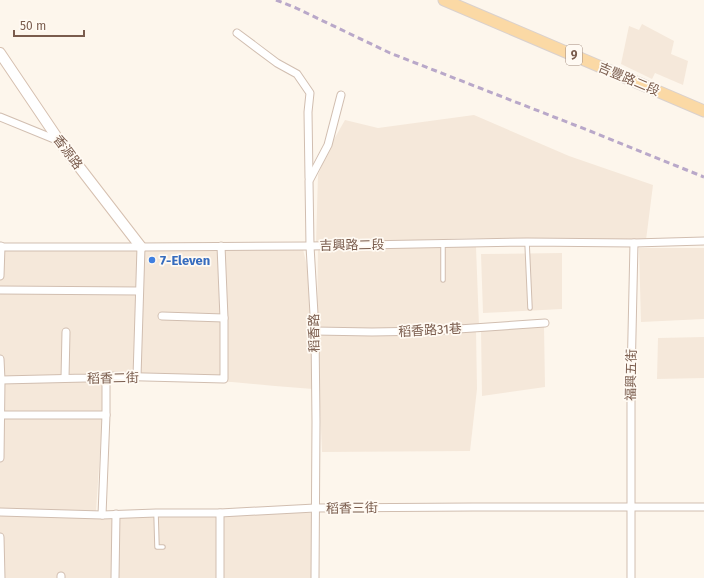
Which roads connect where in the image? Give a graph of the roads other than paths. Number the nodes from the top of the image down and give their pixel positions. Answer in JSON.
{"nodes":[{"id":1,"x":444,"y":0,"type":"edge"},
{"id":2,"x":237,"y":33,"type":"dead end"},
{"id":3,"x":0,"y":54,"type":"edge"},
{"id":4,"x":341,"y":95,"type":"dead end"},
{"id":5,"x":704,"y":111,"type":"edge"},
{"id":6,"x":0,"y":117,"type":"edge"},
{"id":7,"x":60,"y":142,"type":"junction"},
{"id":8,"x":309,"y":181,"type":"junction"},
{"id":9,"x":704,"y":241,"type":"edge"},
{"id":10,"x":527,"y":242,"type":"junction"},
{"id":11,"x":443,"y":243,"type":"junction"},
{"id":12,"x":634,"y":243,"type":"junction"},
{"id":13,"x":1,"y":246,"type":"edge"},
{"id":14,"x":221,"y":246,"type":"junction"},
{"id":15,"x":310,"y":246,"type":"junction"},
{"id":16,"x":141,"y":247,"type":"junction"},
{"id":17,"x":0,"y":276,"type":"edge"},
{"id":18,"x":443,"y":280,"type":"dead end"},
{"id":19,"x":0,"y":290,"type":"edge"},
{"id":20,"x":140,"y":291,"type":"junction"},
{"id":21,"x":530,"y":308,"type":"dead end"},
{"id":22,"x":162,"y":316,"type":"dead end"},
{"id":23,"x":224,"y":318,"type":"junction"},
{"id":24,"x":545,"y":323,"type":"dead end"},
{"id":25,"x":315,"y":331,"type":"junction"},
{"id":26,"x":66,"y":332,"type":"dead end"},
{"id":27,"x":0,"y":359,"type":"edge"},
{"id":28,"x":106,"y":376,"type":"junction"},
{"id":29,"x":137,"y":377,"type":"junction"},
{"id":30,"x":65,"y":378,"type":"junction"},
{"id":31,"x":2,"y":380,"type":"junction"},
{"id":32,"x":0,"y":415,"type":"edge"},
{"id":33,"x":106,"y":415,"type":"junction"},
{"id":34,"x":0,"y":458,"type":"edge"},
{"id":35,"x":631,"y":507,"type":"junction"},
{"id":36,"x":704,"y":507,"type":"edge"},
{"id":37,"x":315,"y":508,"type":"junction"},
{"id":38,"x":0,"y":512,"type":"edge"},
{"id":39,"x":156,"y":513,"type":"junction"},
{"id":40,"x":116,"y":514,"type":"junction"},
{"id":41,"x":220,"y":514,"type":"junction"},
{"id":42,"x":102,"y":515,"type":"junction"},
{"id":43,"x":0,"y":537,"type":"edge"},
{"id":44,"x":163,"y":547,"type":"dead end"},
{"id":45,"x":1,"y":578,"type":"edge"},
{"id":46,"x":115,"y":578,"type":"edge"},
{"id":47,"x":220,"y":578,"type":"edge"},
{"id":48,"x":316,"y":578,"type":"edge"},
{"id":49,"x":631,"y":578,"type":"edge"}],
"edges":[{"from":1,"to":5,"type":"main road","name":"吉豐路二段","number":"9"},
{"from":2,"to":8,"type":"street"},
{"from":3,"to":7,"type":"street","name":"香源路"},
{"from":4,"to":8,"type":"street","name":"稻香路"},
{"from":6,"to":7,"type":"street"},
{"from":7,"to":16,"type":"street","name":"香源路"},
{"from":8,"to":15,"type":"street","name":"稻香路"},
{"from":9,"to":12,"type":"street","name":"吉興路二段"},
{"from":10,"to":11,"type":"street","name":"吉興路二段"},
{"from":10,"to":12,"type":"street","name":"吉興路二段"},
{"from":10,"to":21,"type":"lane"},
{"from":11,"to":15,"type":"street","name":"吉興路二段"},
{"from":11,"to":18,"type":"lane"},
{"from":12,"to":35,"type":"street","name":"福興五街"},
{"from":13,"to":16,"type":"street","name":"吉興路二段"},
{"from":13,"to":17,"type":"street"},
{"from":14,"to":15,"type":"street","name":"吉興路二段"},
{"from":14,"to":16,"type":"street","name":"吉興路二段"},
{"from":14,"to":23,"type":"street"},
{"from":15,"to":25,"type":"street","name":"稻香路"},
{"from":16,"to":20,"type":"street"},
{"from":19,"to":20,"type":"street"},
{"from":20,"to":29,"type":"street"},
{"from":22,"to":23,"type":"street"},
{"from":23,"to":29,"type":"street","name":"稻香二街"},
{"from":24,"to":25,"type":"street","name":"稻香路31巷"},
{"from":25,"to":37,"type":"street","name":"稻香路"},
{"from":26,"to":30,"type":"street"},
{"from":27,"to":31,"type":"street"},
{"from":28,"to":29,"type":"street","name":"稻香二街"},
{"from":28,"to":30,"type":"street","name":"稻香二街"},
{"from":28,"to":33,"type":"street"},
{"from":30,"to":31,"type":"street","name":"稻香二街"},
{"from":31,"to":32,"type":"street"},
{"from":32,"to":33,"type":"street"},
{"from":32,"to":34,"type":"street"},
{"from":33,"to":42,"type":"street"},
{"from":35,"to":36,"type":"street","name":"稻香三街"},
{"from":35,"to":37,"type":"street","name":"稻香三街"},
{"from":35,"to":49,"type":"street","name":"福興五街"},
{"from":37,"to":41,"type":"street","name":"稻香三街"},
{"from":37,"to":48,"type":"street","name":"稻香路"},
{"from":38,"to":42,"type":"street","name":"稻香三街"},
{"from":39,"to":40,"type":"street","name":"稻香三街"},
{"from":39,"to":41,"type":"street","name":"稻香三街"},
{"from":39,"to":44,"type":"lane"},
{"from":40,"to":42,"type":"street","name":"稻香三街"},
{"from":40,"to":46,"type":"street"},
{"from":41,"to":47,"type":"street"},
{"from":43,"to":45,"type":"street"}]}
